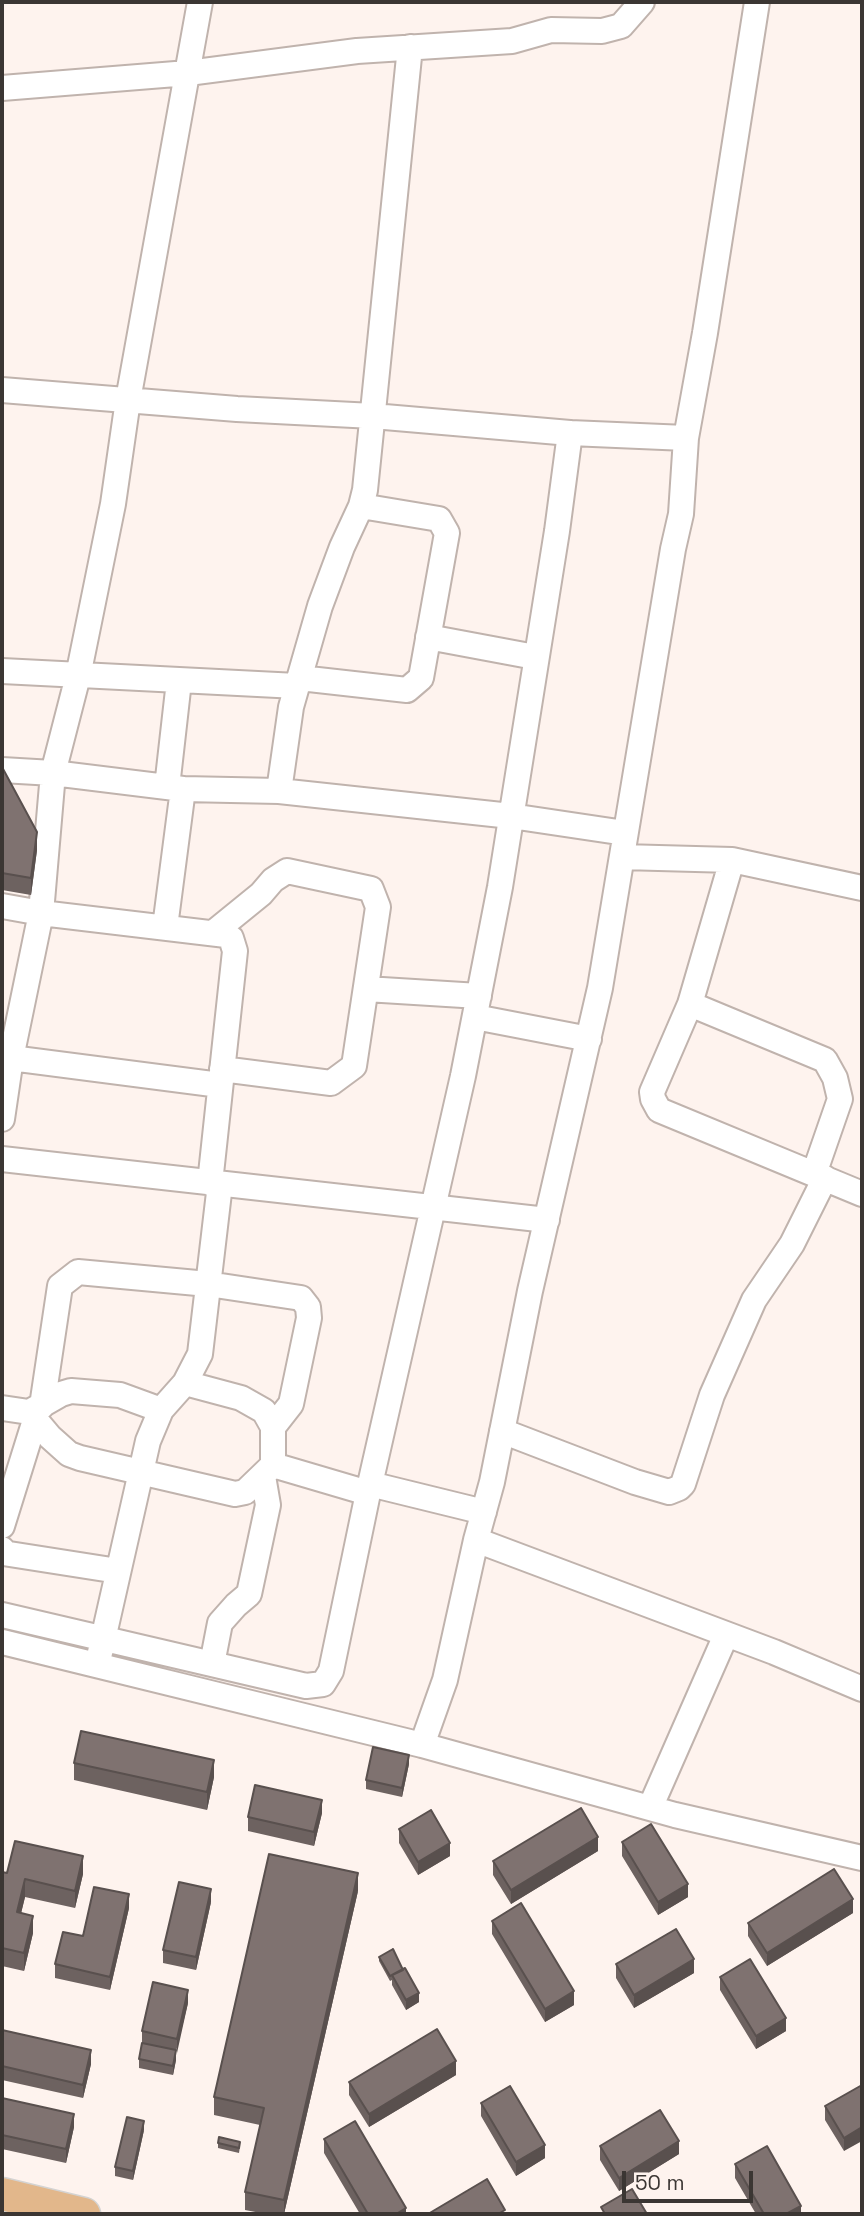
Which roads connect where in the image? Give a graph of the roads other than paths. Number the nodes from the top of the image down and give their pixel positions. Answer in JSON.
{"nodes":[{"id":1,"x":200,"y":2,"type":"edge"},
{"id":2,"x":642,"y":2,"type":"edge"},
{"id":3,"x":757,"y":2,"type":"edge"},
{"id":4,"x":410,"y":47,"type":"junction"},
{"id":5,"x":188,"y":73,"type":"junction"},
{"id":6,"x":2,"y":88,"type":"edge"},
{"id":7,"x":2,"y":390,"type":"edge"},
{"id":8,"x":128,"y":400,"type":"junction"},
{"id":9,"x":373,"y":416,"type":"junction"},
{"id":10,"x":570,"y":433,"type":"junction"},
{"id":11,"x":686,"y":438,"type":"junction"},
{"id":12,"x":361,"y":506,"type":"junction"},
{"id":13,"x":428,"y":637,"type":"junction"},
{"id":14,"x":535,"y":657,"type":"junction"},
{"id":15,"x":2,"y":671,"type":"edge"},
{"id":16,"x":78,"y":676,"type":"junction"},
{"id":17,"x":179,"y":681,"type":"junction"},
{"id":18,"x":298,"y":682,"type":"junction"},
{"id":19,"x":2,"y":770,"type":"edge"},
{"id":20,"x":53,"y":773,"type":"junction"},
{"id":21,"x":175,"y":788,"type":"junction"},
{"id":22,"x":279,"y":791,"type":"junction"},
{"id":23,"x":511,"y":816,"type":"junction"},
{"id":24,"x":625,"y":833,"type":"junction"},
{"id":25,"x":622,"y":857,"type":"junction"},
{"id":26,"x":732,"y":860,"type":"junction"},
{"id":27,"x":862,"y":888,"type":"edge"},
{"id":28,"x":2,"y":906,"type":"edge"},
{"id":29,"x":41,"y":913,"type":"junction"},
{"id":30,"x":165,"y":927,"type":"junction"},
{"id":31,"x":213,"y":933,"type":"junction"},
{"id":32,"x":366,"y":989,"type":"junction"},
{"id":33,"x":690,"y":1004,"type":"junction"},
{"id":34,"x":477,"y":1007,"type":"junction"},
{"id":35,"x":589,"y":1038,"type":"junction"},
{"id":36,"x":9,"y":1051,"type":"edge"},
{"id":37,"x":221,"y":1077,"type":"junction"},
{"id":38,"x":2,"y":1119,"type":"edge"},
{"id":39,"x":2,"y":1159,"type":"edge"},
{"id":40,"x":820,"y":1176,"type":"junction"},
{"id":41,"x":215,"y":1183,"type":"junction"},
{"id":42,"x":862,"y":1194,"type":"edge"},
{"id":43,"x":433,"y":1207,"type":"junction"},
{"id":44,"x":547,"y":1220,"type":"junction"},
{"id":45,"x":208,"y":1284,"type":"junction"},
{"id":46,"x":185,"y":1383,"type":"junction"},
{"id":47,"x":2,"y":1408,"type":"edge"},
{"id":48,"x":162,"y":1410,"type":"junction"},
{"id":49,"x":35,"y":1413,"type":"junction"},
{"id":50,"x":273,"y":1427,"type":"junction"},
{"id":51,"x":502,"y":1430,"type":"junction"},
{"id":52,"x":141,"y":1471,"type":"junction"},
{"id":53,"x":268,"y":1471,"type":"junction"},
{"id":54,"x":369,"y":1488,"type":"junction"},
{"id":55,"x":484,"y":1512,"type":"junction"},
{"id":56,"x":2,"y":1526,"type":"edge"},
{"id":57,"x":476,"y":1540,"type":"junction"},
{"id":58,"x":2,"y":1549,"type":"edge"},
{"id":59,"x":118,"y":1571,"type":"junction"},
{"id":60,"x":2,"y":1615,"type":"edge"},
{"id":61,"x":726,"y":1635,"type":"junction"},
{"id":62,"x":2,"y":1642,"type":"edge"},
{"id":63,"x":100,"y":1652,"type":"junction"},
{"id":64,"x":212,"y":1664,"type":"junction"},
{"id":65,"x":862,"y":1689,"type":"edge"},
{"id":66,"x":422,"y":1745,"type":"junction"},
{"id":67,"x":650,"y":1808,"type":"junction"},
{"id":68,"x":862,"y":1858,"type":"edge"},
{"id":69,"x":2,"y":2194,"type":"edge"},
{"id":70,"x":84,"y":2214,"type":"edge"}],
"edges":[{"from":1,"to":5,"type":"street"},
{"from":2,"to":4,"type":"street"},
{"from":3,"to":11,"type":"street"},
{"from":4,"to":5,"type":"street"},
{"from":4,"to":9,"type":"street"},
{"from":5,"to":6,"type":"street"},
{"from":5,"to":8,"type":"street"},
{"from":7,"to":8,"type":"street"},
{"from":8,"to":9,"type":"street"},
{"from":8,"to":16,"type":"street"},
{"from":9,"to":10,"type":"street"},
{"from":9,"to":12,"type":"street"},
{"from":10,"to":11,"type":"street"},
{"from":10,"to":14,"type":"street"},
{"from":11,"to":24,"type":"street"},
{"from":12,"to":13,"type":"street"},
{"from":12,"to":18,"type":"street"},
{"from":13,"to":14,"type":"street"},
{"from":13,"to":18,"type":"street"},
{"from":14,"to":23,"type":"street"},
{"from":15,"to":16,"type":"street"},
{"from":16,"to":17,"type":"street"},
{"from":16,"to":20,"type":"street"},
{"from":17,"to":18,"type":"street"},
{"from":17,"to":21,"type":"street"},
{"from":18,"to":22,"type":"street"},
{"from":19,"to":20,"type":"street"},
{"from":20,"to":21,"type":"street"},
{"from":20,"to":29,"type":"street"},
{"from":21,"to":22,"type":"street"},
{"from":21,"to":30,"type":"street"},
{"from":22,"to":23,"type":"street"},
{"from":23,"to":24,"type":"street"},
{"from":23,"to":34,"type":"street"},
{"from":24,"to":25,"type":"street"},
{"from":25,"to":26,"type":"street"},
{"from":25,"to":35,"type":"street"},
{"from":26,"to":27,"type":"street"},
{"from":26,"to":33,"type":"street"},
{"from":28,"to":29,"type":"street"},
{"from":29,"to":30,"type":"street"},
{"from":29,"to":36,"type":"street"},
{"from":30,"to":31,"type":"street"},
{"from":31,"to":32,"type":"street"},
{"from":31,"to":37,"type":"street"},
{"from":32,"to":34,"type":"street"},
{"from":32,"to":37,"type":"street"},
{"from":33,"to":40,"type":"street"},
{"from":33,"to":40,"type":"street"},
{"from":34,"to":35,"type":"street"},
{"from":34,"to":43,"type":"street"},
{"from":35,"to":44,"type":"street"},
{"from":36,"to":37,"type":"street"},
{"from":36,"to":38,"type":"street"},
{"from":37,"to":41,"type":"street"},
{"from":39,"to":41,"type":"street"},
{"from":40,"to":42,"type":"street"},
{"from":40,"to":51,"type":"street"},
{"from":41,"to":43,"type":"street"},
{"from":41,"to":45,"type":"street"},
{"from":43,"to":44,"type":"street"},
{"from":43,"to":54,"type":"street"},
{"from":44,"to":51,"type":"street"},
{"from":45,"to":46,"type":"street"},
{"from":45,"to":49,"type":"street"},
{"from":45,"to":50,"type":"street"},
{"from":46,"to":48,"type":"street"},
{"from":46,"to":50,"type":"street"},
{"from":47,"to":49,"type":"street"},
{"from":48,"to":49,"type":"street"},
{"from":48,"to":52,"type":"street"},
{"from":49,"to":52,"type":"street"},
{"from":49,"to":56,"type":"street"},
{"from":50,"to":53,"type":"street"},
{"from":51,"to":55,"type":"street"},
{"from":52,"to":53,"type":"street"},
{"from":52,"to":59,"type":"street"},
{"from":53,"to":54,"type":"street"},
{"from":53,"to":64,"type":"street"},
{"from":54,"to":55,"type":"street"},
{"from":54,"to":64,"type":"street"},
{"from":55,"to":57,"type":"street"},
{"from":57,"to":61,"type":"street"},
{"from":57,"to":66,"type":"street"},
{"from":58,"to":59,"type":"street"},
{"from":59,"to":63,"type":"street"},
{"from":60,"to":63,"type":"street"},
{"from":61,"to":65,"type":"street"},
{"from":61,"to":67,"type":"street"},
{"from":62,"to":63,"type":"street"},
{"from":63,"to":64,"type":"street"},
{"from":63,"to":66,"type":"street"},
{"from":66,"to":67,"type":"street"},
{"from":67,"to":68,"type":"street"},
{"from":69,"to":70,"type":"main road"}]}
